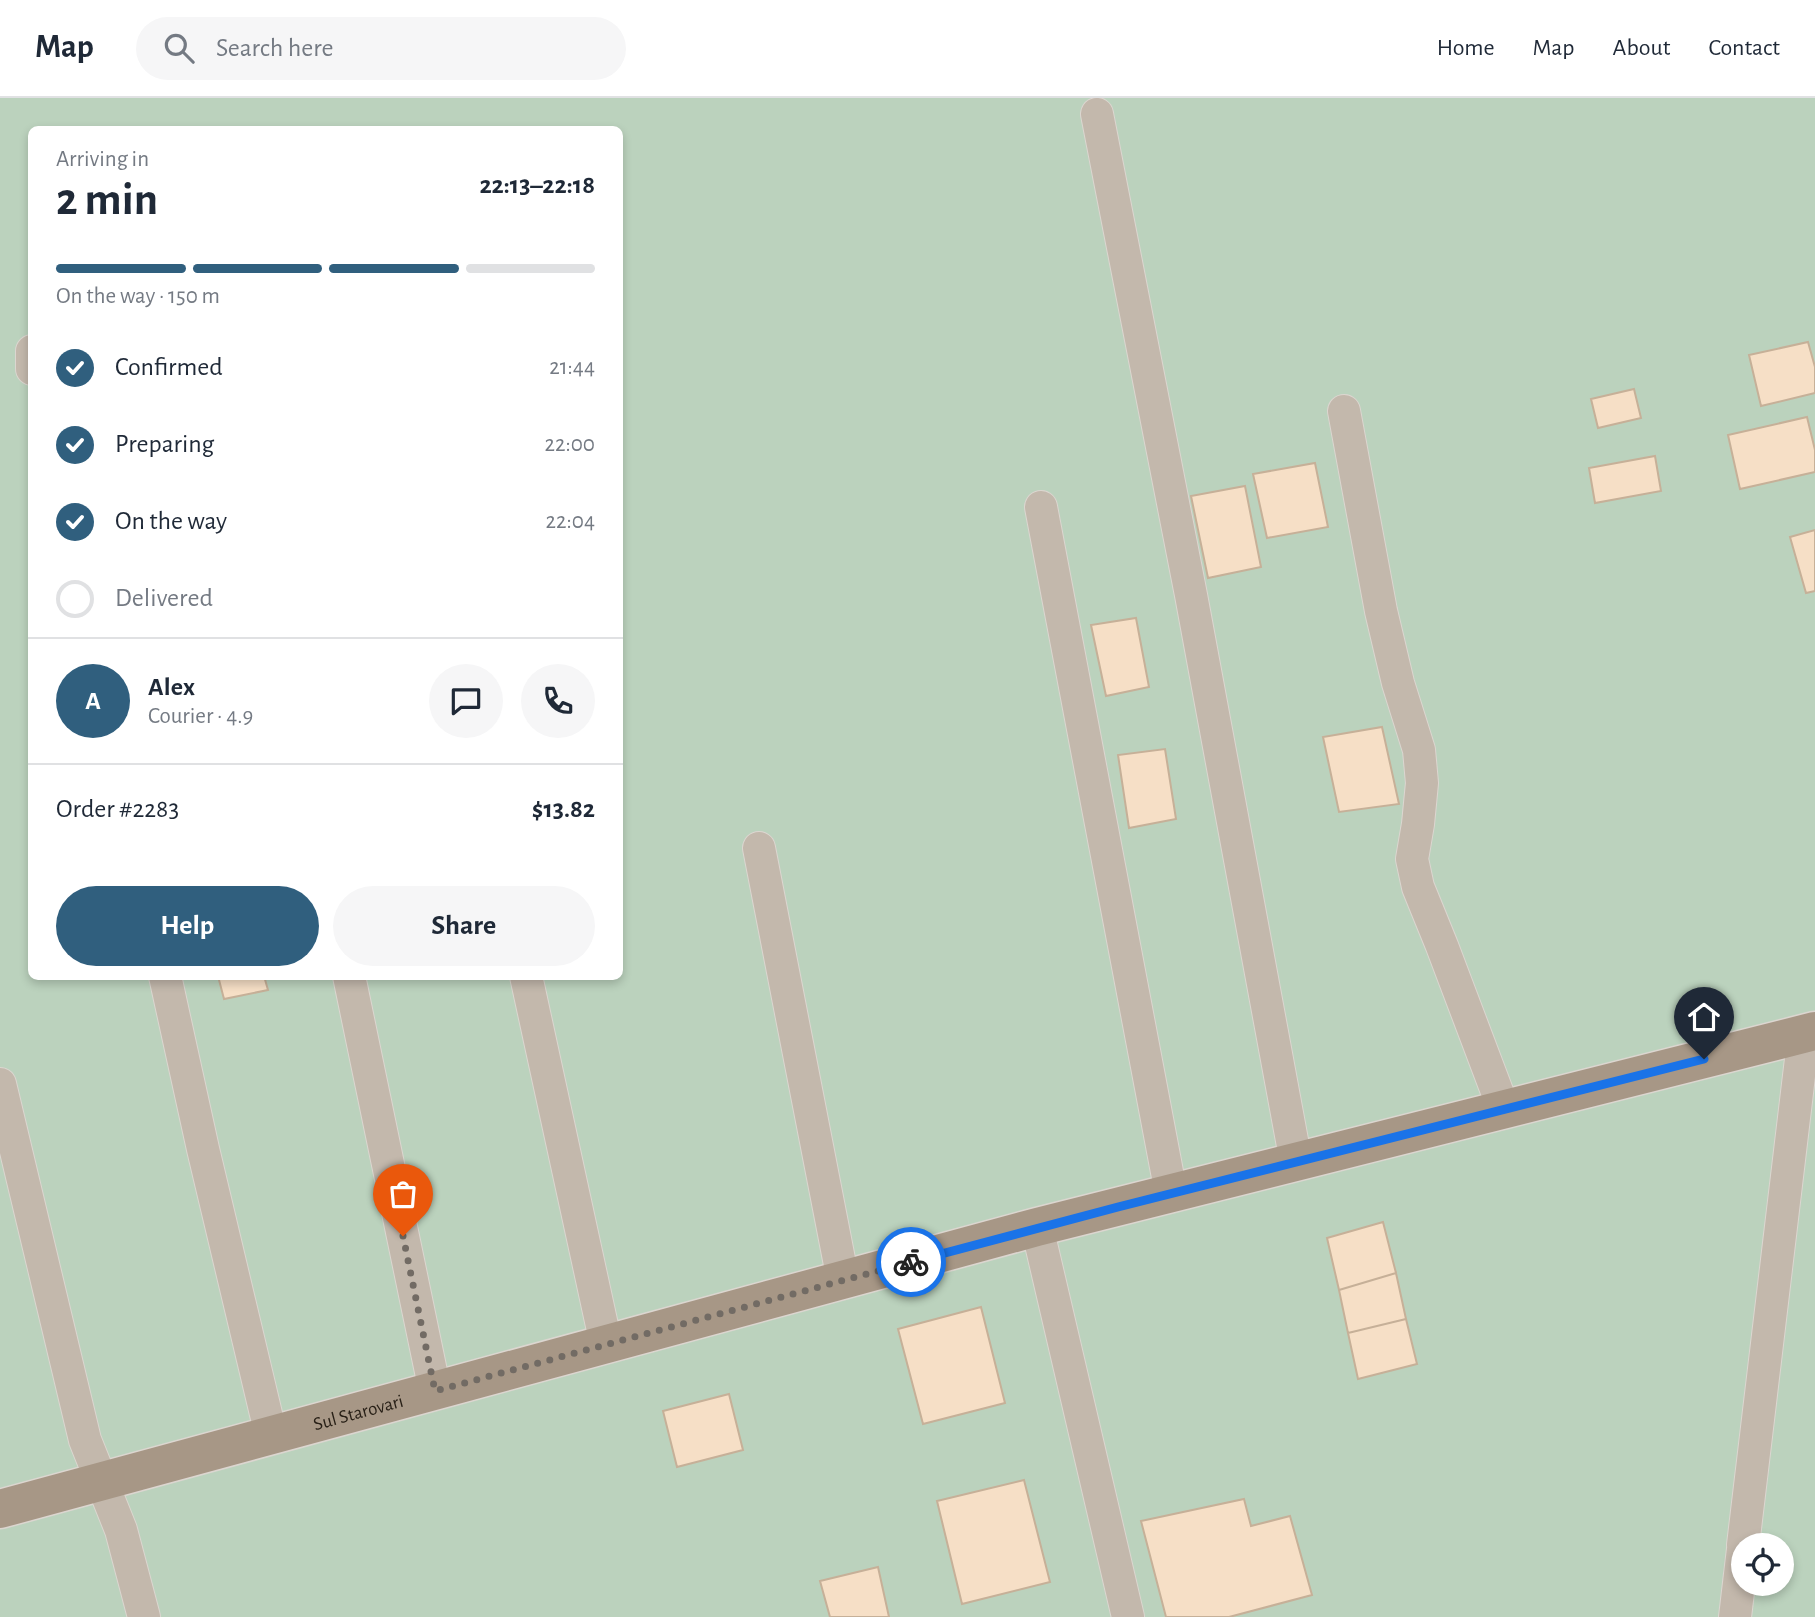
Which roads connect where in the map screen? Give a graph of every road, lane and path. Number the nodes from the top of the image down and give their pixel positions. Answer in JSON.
{"nodes":[{"id":1,"x":1097,"y":114,"type":"dead end"},
{"id":2,"x":1343,"y":411,"type":"dead end"},
{"id":3,"x":1041,"y":507,"type":"dead end"},
{"id":4,"x":759,"y":848,"type":"dead end"},
{"id":5,"x":166,"y":980,"type":"edge"},
{"id":6,"x":350,"y":980,"type":"edge"},
{"id":7,"x":527,"y":980,"type":"edge"},
{"id":8,"x":1810,"y":1032,"type":"edge"},
{"id":9,"x":0,"y":1084,"type":"edge"},
{"id":10,"x":1504,"y":1110,"type":"junction"},
{"id":11,"x":1296,"y":1162,"type":"junction"},
{"id":12,"x":1171,"y":1194,"type":"junction"},
{"id":13,"x":1037,"y":1227,"type":"junction"},
{"id":14,"x":842,"y":1280,"type":"junction"},
{"id":15,"x":606,"y":1345,"type":"junction"},
{"id":16,"x":435,"y":1391,"type":"junction"},
{"id":17,"x":271,"y":1435,"type":"junction"},
{"id":18,"x":102,"y":1482,"type":"junction"},
{"id":19,"x":0,"y":1509,"type":"edge"},
{"id":20,"x":1745,"y":1533,"type":"edge"},
{"id":21,"x":1737,"y":1596,"type":"edge"},
{"id":22,"x":144,"y":1617,"type":"edge"},
{"id":23,"x":1128,"y":1617,"type":"edge"},
{"id":24,"x":1735,"y":1617,"type":"edge"}],
"edges":[{"from":1,"to":11,"type":"street"},
{"from":2,"to":10,"type":"street"},
{"from":3,"to":12,"type":"street"},
{"from":4,"to":14,"type":"street"},
{"from":5,"to":17,"type":"street"},
{"from":6,"to":16,"type":"street"},
{"from":7,"to":15,"type":"street"},
{"from":8,"to":10,"type":"main road","name":"Sul Starovari"},
{"from":8,"to":20,"type":"street"},
{"from":9,"to":18,"type":"street"},
{"from":10,"to":11,"type":"main road","name":"Sul Starovari"},
{"from":11,"to":12,"type":"main road","name":"Sul Starovari"},
{"from":12,"to":13,"type":"main road","name":"Sul Starovari"},
{"from":13,"to":14,"type":"main road","name":"Sul Starovari"},
{"from":13,"to":23,"type":"street"},
{"from":14,"to":15,"type":"main road","name":"Sul Starovari"},
{"from":15,"to":16,"type":"main road","name":"Sul Starovari"},
{"from":16,"to":17,"type":"main road","name":"Sul Starovari"},
{"from":17,"to":18,"type":"main road","name":"Sul Starovari"},
{"from":18,"to":19,"type":"main road","name":"Sul Starovari"},
{"from":18,"to":22,"type":"street"},
{"from":21,"to":24,"type":"street"}]}
